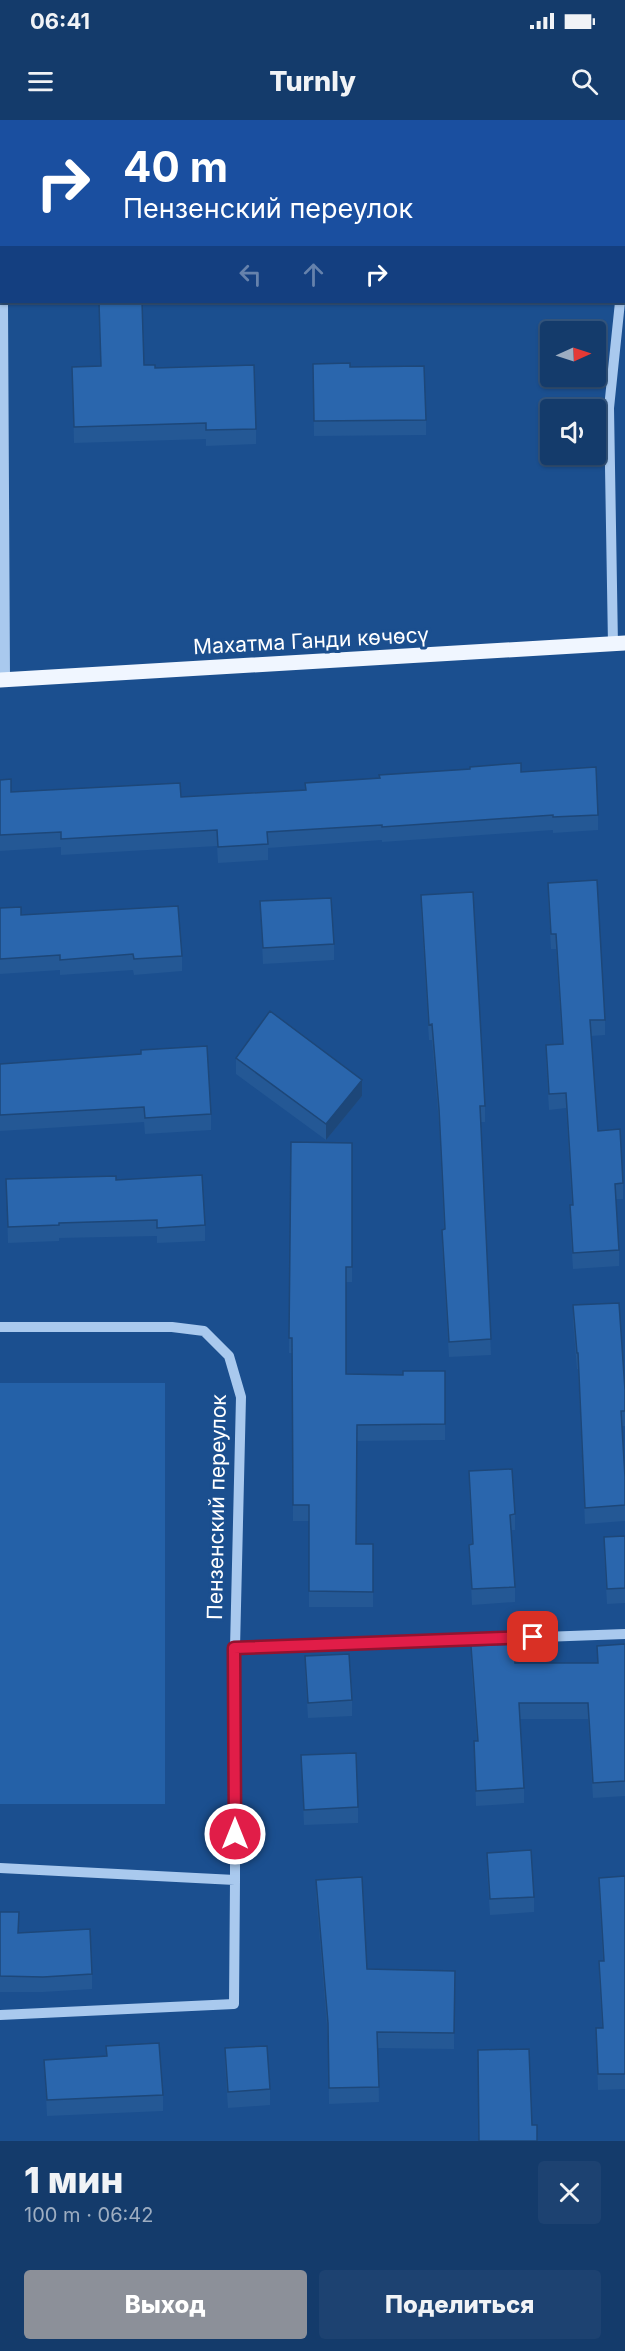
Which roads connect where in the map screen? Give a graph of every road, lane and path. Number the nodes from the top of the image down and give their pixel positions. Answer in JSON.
{"nodes":[{"id":1,"x":3,"y":303,"type":"edge"},
{"id":2,"x":620,"y":303,"type":"edge"},
{"id":3,"x":3,"y":490,"type":"edge"},
{"id":4,"x":619,"y":644,"type":"edge"},
{"id":5,"x":3,"y":680,"type":"edge"},
{"id":6,"x":0,"y":1327,"type":"edge"},
{"id":7,"x":625,"y":1634,"type":"edge"},
{"id":8,"x":234,"y":1648,"type":"junction"},
{"id":9,"x":0,"y":1868,"type":"edge"},
{"id":10,"x":235,"y":1880,"type":"junction"},
{"id":11,"x":0,"y":2015,"type":"edge"}],
"edges":[{"from":1,"to":3,"type":"street"},
{"from":2,"to":4,"type":"street"},
{"from":3,"to":5,"type":"street"},
{"from":4,"to":5,"type":"main road","name":"Махатма Ганди көчөсү"},
{"from":6,"to":8,"type":"street","name":"Пензенский переулок"},
{"from":7,"to":8,"type":"street","name":"Пензенский переулок"},
{"from":8,"to":10,"type":"street","name":"Пензенский переулок"},
{"from":9,"to":10,"type":"street"},
{"from":10,"to":11,"type":"street","name":"Пензенский переулок"}]}
